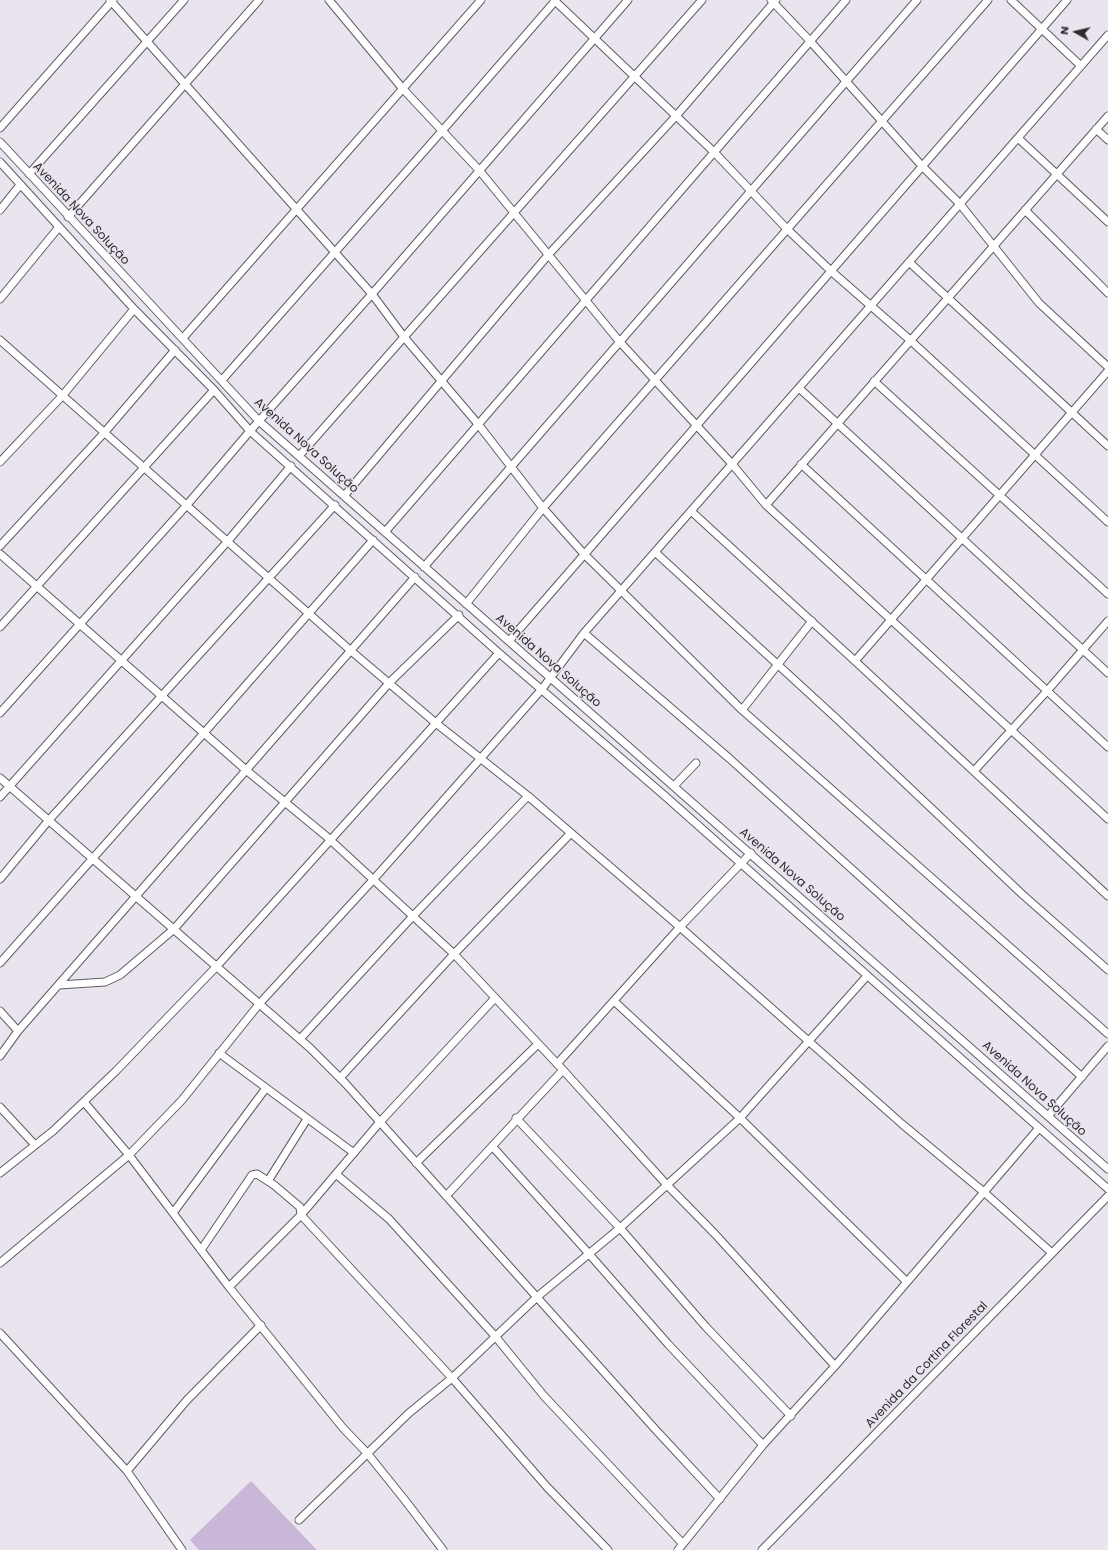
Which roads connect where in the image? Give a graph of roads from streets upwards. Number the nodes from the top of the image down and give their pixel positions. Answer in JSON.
{"nodes":[{"id":1,"x":184,"y":0,"type":"edge"},
{"id":2,"x":258,"y":0,"type":"edge"},
{"id":3,"x":329,"y":0,"type":"edge"},
{"id":4,"x":481,"y":0,"type":"edge"},
{"id":5,"x":555,"y":0,"type":"edge"},
{"id":6,"x":628,"y":0,"type":"edge"},
{"id":7,"x":702,"y":0,"type":"edge"},
{"id":8,"x":846,"y":0,"type":"edge"},
{"id":9,"x":917,"y":0,"type":"edge"},
{"id":10,"x":988,"y":0,"type":"edge"},
{"id":11,"x":1011,"y":0,"type":"edge"},
{"id":12,"x":1067,"y":0,"type":"edge"},
{"id":13,"x":112,"y":1,"type":"edge"},
{"id":14,"x":773,"y":1,"type":"edge"},
{"id":15,"x":1041,"y":30,"type":"junction"},
{"id":16,"x":1108,"y":35,"type":"edge"},
{"id":17,"x":595,"y":39,"type":"junction"},
{"id":18,"x":810,"y":41,"type":"junction"},
{"id":19,"x":148,"y":42,"type":"junction"},
{"id":20,"x":1081,"y":66,"type":"junction"},
{"id":21,"x":636,"y":76,"type":"junction"},
{"id":22,"x":846,"y":81,"type":"junction"},
{"id":23,"x":185,"y":84,"type":"junction"},
{"id":24,"x":403,"y":89,"type":"junction"},
{"id":25,"x":676,"y":116,"type":"junction"},
{"id":26,"x":1108,"y":116,"type":"edge"},
{"id":27,"x":882,"y":121,"type":"junction"},
{"id":28,"x":0,"y":128,"type":"edge"},
{"id":29,"x":1096,"y":129,"type":"junction"},
{"id":30,"x":442,"y":131,"type":"junction"},
{"id":31,"x":1018,"y":138,"type":"junction"},
{"id":32,"x":1108,"y":140,"type":"edge"},
{"id":33,"x":0,"y":142,"type":"edge"},
{"id":34,"x":714,"y":152,"type":"junction"},
{"id":35,"x":0,"y":162,"type":"edge"},
{"id":36,"x":922,"y":166,"type":"junction"},
{"id":37,"x":478,"y":170,"type":"junction"},
{"id":38,"x":29,"y":174,"type":"junction"},
{"id":39,"x":1057,"y":174,"type":"junction"},
{"id":40,"x":20,"y":185,"type":"junction"},
{"id":41,"x":751,"y":190,"type":"junction"},
{"id":42,"x":960,"y":204,"type":"junction"},
{"id":43,"x":0,"y":210,"type":"edge"},
{"id":44,"x":298,"y":210,"type":"junction"},
{"id":45,"x":1025,"y":210,"type":"junction"},
{"id":46,"x":513,"y":212,"type":"junction"},
{"id":47,"x":68,"y":217,"type":"junction"},
{"id":48,"x":1108,"y":222,"type":"edge"},
{"id":49,"x":59,"y":227,"type":"junction"},
{"id":50,"x":787,"y":229,"type":"junction"},
{"id":51,"x":994,"y":246,"type":"junction"},
{"id":52,"x":335,"y":253,"type":"junction"},
{"id":53,"x":549,"y":254,"type":"junction"},
{"id":54,"x":909,"y":262,"type":"junction"},
{"id":55,"x":831,"y":271,"type":"junction"},
{"id":56,"x":1108,"y":293,"type":"edge"},
{"id":57,"x":372,"y":294,"type":"junction"},
{"id":58,"x":948,"y":298,"type":"junction"},
{"id":59,"x":0,"y":299,"type":"edge"},
{"id":60,"x":586,"y":300,"type":"junction"},
{"id":61,"x":870,"y":306,"type":"junction"},
{"id":62,"x":134,"y":309,"type":"junction"},
{"id":63,"x":404,"y":337,"type":"junction"},
{"id":64,"x":184,"y":338,"type":"junction"},
{"id":65,"x":0,"y":340,"type":"edge"},
{"id":66,"x":910,"y":340,"type":"junction"},
{"id":67,"x":619,"y":341,"type":"junction"},
{"id":68,"x":175,"y":350,"type":"junction"},
{"id":69,"x":1108,"y":367,"type":"edge"},
{"id":70,"x":1108,"y":371,"type":"edge"},
{"id":71,"x":222,"y":380,"type":"junction"},
{"id":72,"x":442,"y":380,"type":"junction"},
{"id":73,"x":655,"y":380,"type":"junction"},
{"id":74,"x":874,"y":381,"type":"junction"},
{"id":75,"x":799,"y":388,"type":"junction"},
{"id":76,"x":214,"y":390,"type":"junction"},
{"id":77,"x":62,"y":395,"type":"junction"},
{"id":78,"x":1072,"y":413,"type":"junction"},
{"id":79,"x":259,"y":421,"type":"junction"},
{"id":80,"x":837,"y":423,"type":"junction"},
{"id":81,"x":478,"y":424,"type":"junction"},
{"id":82,"x":696,"y":425,"type":"junction"},
{"id":83,"x":250,"y":431,"type":"junction"},
{"id":84,"x":104,"y":433,"type":"junction"},
{"id":85,"x":1108,"y":446,"type":"edge"},
{"id":86,"x":299,"y":456,"type":"junction"},
{"id":87,"x":1035,"y":456,"type":"junction"},
{"id":88,"x":0,"y":462,"type":"edge"},
{"id":89,"x":732,"y":464,"type":"junction"},
{"id":90,"x":801,"y":464,"type":"junction"},
{"id":91,"x":291,"y":466,"type":"junction"},
{"id":92,"x":511,"y":466,"type":"junction"},
{"id":93,"x":143,"y":468,"type":"junction"},
{"id":94,"x":999,"y":494,"type":"junction"},
{"id":95,"x":344,"y":496,"type":"junction"},
{"id":96,"x":766,"y":504,"type":"junction"},
{"id":97,"x":335,"y":505,"type":"junction"},
{"id":98,"x":186,"y":506,"type":"junction"},
{"id":99,"x":543,"y":508,"type":"junction"},
{"id":100,"x":691,"y":511,"type":"junction"},
{"id":101,"x":1108,"y":522,"type":"edge"},
{"id":102,"x":385,"y":532,"type":"junction"},
{"id":103,"x":962,"y":538,"type":"junction"},
{"id":104,"x":372,"y":540,"type":"junction"},
{"id":105,"x":227,"y":542,"type":"junction"},
{"id":106,"x":0,"y":546,"type":"edge"},
{"id":107,"x":655,"y":552,"type":"junction"},
{"id":108,"x":0,"y":554,"type":"edge"},
{"id":109,"x":584,"y":554,"type":"junction"},
{"id":110,"x":424,"y":567,"type":"junction"},
{"id":111,"x":415,"y":577,"type":"junction"},
{"id":112,"x":269,"y":579,"type":"junction"},
{"id":113,"x":926,"y":579,"type":"junction"},
{"id":114,"x":36,"y":586,"type":"junction"},
{"id":115,"x":621,"y":591,"type":"junction"},
{"id":116,"x":1108,"y":594,"type":"edge"},
{"id":117,"x":466,"y":604,"type":"junction"},
{"id":118,"x":309,"y":612,"type":"junction"},
{"id":119,"x":458,"y":615,"type":"junction"},
{"id":120,"x":890,"y":620,"type":"junction"},
{"id":121,"x":812,"y":621,"type":"junction"},
{"id":122,"x":1108,"y":621,"type":"edge"},
{"id":123,"x":80,"y":625,"type":"junction"},
{"id":124,"x":0,"y":627,"type":"edge"},
{"id":125,"x":584,"y":633,"type":"junction"},
{"id":126,"x":509,"y":641,"type":"junction"},
{"id":127,"x":1083,"y":649,"type":"junction"},
{"id":128,"x":350,"y":650,"type":"junction"},
{"id":129,"x":499,"y":653,"type":"junction"},
{"id":130,"x":121,"y":661,"type":"junction"},
{"id":131,"x":855,"y":661,"type":"junction"},
{"id":132,"x":779,"y":665,"type":"junction"},
{"id":133,"x":1108,"y":672,"type":"edge"},
{"id":134,"x":551,"y":677,"type":"junction"},
{"id":135,"x":390,"y":682,"type":"junction"},
{"id":136,"x":542,"y":689,"type":"junction"},
{"id":137,"x":1047,"y":691,"type":"junction"},
{"id":138,"x":163,"y":696,"type":"junction"},
{"id":139,"x":742,"y":710,"type":"junction"},
{"id":140,"x":0,"y":712,"type":"edge"},
{"id":141,"x":437,"y":724,"type":"junction"},
{"id":142,"x":1011,"y":730,"type":"junction"},
{"id":143,"x":204,"y":733,"type":"junction"},
{"id":144,"x":1108,"y":747,"type":"edge"},
{"id":145,"x":479,"y":758,"type":"junction"},
{"id":146,"x":696,"y":763,"type":"dead end"},
{"id":147,"x":246,"y":770,"type":"junction"},
{"id":148,"x":974,"y":771,"type":"junction"},
{"id":149,"x":0,"y":778,"type":"edge"},
{"id":150,"x":9,"y":786,"type":"junction"},
{"id":151,"x":674,"y":786,"type":"junction"},
{"id":152,"x":528,"y":796,"type":"junction"},
{"id":153,"x":0,"y":797,"type":"edge"},
{"id":154,"x":285,"y":802,"type":"junction"},
{"id":155,"x":1108,"y":819,"type":"edge"},
{"id":156,"x":49,"y":820,"type":"junction"},
{"id":157,"x":571,"y":833,"type":"junction"},
{"id":158,"x":331,"y":841,"type":"junction"},
{"id":159,"x":751,"y":853,"type":"junction"},
{"id":160,"x":93,"y":858,"type":"junction"},
{"id":161,"x":741,"y":864,"type":"junction"},
{"id":162,"x":0,"y":879,"type":"edge"},
{"id":163,"x":372,"y":880,"type":"junction"},
{"id":164,"x":136,"y":896,"type":"junction"},
{"id":165,"x":1108,"y":896,"type":"edge"},
{"id":166,"x":413,"y":916,"type":"junction"},
{"id":167,"x":174,"y":928,"type":"junction"},
{"id":168,"x":680,"y":928,"type":"junction"},
{"id":169,"x":454,"y":954,"type":"junction"},
{"id":170,"x":0,"y":963,"type":"edge"},
{"id":171,"x":217,"y":966,"type":"junction"},
{"id":172,"x":1108,"y":970,"type":"edge"},
{"id":173,"x":868,"y":976,"type":"junction"},
{"id":174,"x":59,"y":985,"type":"junction"},
{"id":175,"x":495,"y":998,"type":"junction"},
{"id":176,"x":614,"y":1001,"type":"junction"},
{"id":177,"x":260,"y":1003,"type":"junction"},
{"id":178,"x":0,"y":1011,"type":"edge"},
{"id":179,"x":18,"y":1031,"type":"junction"},
{"id":180,"x":1108,"y":1034,"type":"edge"},
{"id":181,"x":300,"y":1040,"type":"junction"},
{"id":182,"x":808,"y":1041,"type":"junction"},
{"id":183,"x":538,"y":1044,"type":"junction"},
{"id":184,"x":1108,"y":1046,"type":"edge"},
{"id":185,"x":219,"y":1053,"type":"junction"},
{"id":186,"x":0,"y":1056,"type":"edge"},
{"id":187,"x":557,"y":1064,"type":"junction"},
{"id":188,"x":563,"y":1070,"type":"junction"},
{"id":189,"x":1082,"y":1077,"type":"junction"},
{"id":190,"x":340,"y":1078,"type":"junction"},
{"id":191,"x":266,"y":1088,"type":"junction"},
{"id":192,"x":84,"y":1102,"type":"junction"},
{"id":193,"x":0,"y":1107,"type":"edge"},
{"id":194,"x":1048,"y":1116,"type":"junction"},
{"id":195,"x":516,"y":1118,"type":"junction"},
{"id":196,"x":740,"y":1118,"type":"junction"},
{"id":197,"x":307,"y":1119,"type":"junction"},
{"id":198,"x":380,"y":1122,"type":"junction"},
{"id":199,"x":1039,"y":1128,"type":"junction"},
{"id":200,"x":35,"y":1145,"type":"junction"},
{"id":201,"x":492,"y":1146,"type":"junction"},
{"id":202,"x":354,"y":1153,"type":"junction"},
{"id":203,"x":129,"y":1155,"type":"junction"},
{"id":204,"x":416,"y":1162,"type":"junction"},
{"id":205,"x":1108,"y":1169,"type":"edge"},
{"id":206,"x":0,"y":1173,"type":"edge"},
{"id":207,"x":337,"y":1175,"type":"junction"},
{"id":208,"x":268,"y":1181,"type":"junction"},
{"id":209,"x":667,"y":1185,"type":"junction"},
{"id":210,"x":1108,"y":1189,"type":"edge"},
{"id":211,"x":986,"y":1193,"type":"junction"},
{"id":212,"x":446,"y":1196,"type":"junction"},
{"id":213,"x":1108,"y":1196,"type":"edge"},
{"id":214,"x":173,"y":1213,"type":"junction"},
{"id":215,"x":301,"y":1215,"type":"junction"},
{"id":216,"x":620,"y":1228,"type":"junction"},
{"id":217,"x":201,"y":1250,"type":"junction"},
{"id":218,"x":589,"y":1253,"type":"junction"},
{"id":219,"x":1052,"y":1253,"type":"junction"},
{"id":220,"x":0,"y":1263,"type":"edge"},
{"id":221,"x":907,"y":1282,"type":"junction"},
{"id":222,"x":229,"y":1287,"type":"junction"},
{"id":223,"x":537,"y":1297,"type":"junction"},
{"id":224,"x":260,"y":1325,"type":"junction"},
{"id":225,"x":0,"y":1333,"type":"edge"},
{"id":226,"x":495,"y":1336,"type":"junction"},
{"id":227,"x":835,"y":1366,"type":"junction"},
{"id":228,"x":452,"y":1378,"type":"junction"},
{"id":229,"x":791,"y":1416,"type":"junction"},
{"id":230,"x":763,"y":1445,"type":"junction"},
{"id":231,"x":366,"y":1453,"type":"junction"},
{"id":232,"x":127,"y":1471,"type":"junction"},
{"id":233,"x":720,"y":1499,"type":"junction"},
{"id":234,"x":299,"y":1520,"type":"dead end"},
{"id":235,"x":681,"y":1547,"type":"edge"},
{"id":236,"x":182,"y":1550,"type":"edge"},
{"id":237,"x":443,"y":1550,"type":"edge"},
{"id":238,"x":608,"y":1550,"type":"edge"},
{"id":239,"x":762,"y":1550,"type":"edge"}],
"edges":[{"from":1,"to":19,"type":"street"},
{"from":2,"to":23,"type":"street"},
{"from":3,"to":24,"type":"street"},
{"from":4,"to":24,"type":"street"},
{"from":5,"to":17,"type":"street"},
{"from":5,"to":30,"type":"street"},
{"from":6,"to":17,"type":"street"},
{"from":7,"to":21,"type":"street"},
{"from":8,"to":18,"type":"street"},
{"from":9,"to":22,"type":"street"},
{"from":10,"to":27,"type":"street"},
{"from":11,"to":15,"type":"street"},
{"from":12,"to":15,"type":"street"},
{"from":13,"to":19,"type":"street"},
{"from":13,"to":28,"type":"street"},
{"from":14,"to":18,"type":"street"},
{"from":14,"to":25,"type":"street"},
{"from":15,"to":20,"type":"street"},
{"from":15,"to":36,"type":"street"},
{"from":16,"to":20,"type":"street"},
{"from":17,"to":21,"type":"street"},
{"from":17,"to":37,"type":"street"},
{"from":18,"to":22,"type":"street"},
{"from":18,"to":34,"type":"street"},
{"from":19,"to":23,"type":"street"},
{"from":19,"to":38,"type":"street"},
{"from":20,"to":31,"type":"street"},
{"from":21,"to":25,"type":"street"},
{"from":21,"to":46,"type":"street"},
{"from":22,"to":27,"type":"street"},
{"from":22,"to":41,"type":"street"},
{"from":23,"to":44,"type":"street"},
{"from":23,"to":47,"type":"street"},
{"from":24,"to":30,"type":"street"},
{"from":24,"to":44,"type":"street"},
{"from":25,"to":34,"type":"street"},
{"from":25,"to":53,"type":"street"},
{"from":26,"to":29,"type":"street"},
{"from":27,"to":36,"type":"street"},
{"from":27,"to":50,"type":"street"},
{"from":29,"to":32,"type":"street"},
{"from":29,"to":39,"type":"street"},
{"from":30,"to":37,"type":"street"},
{"from":30,"to":52,"type":"street"},
{"from":31,"to":39,"type":"street"},
{"from":31,"to":42,"type":"street"},
{"from":33,"to":38,"type":"street","name":"Avenida Nova Solução"},
{"from":34,"to":41,"type":"street"},
{"from":34,"to":60,"type":"street"},
{"from":35,"to":40,"type":"street","name":"Avenida Nova Solução"},
{"from":36,"to":42,"type":"street"},
{"from":36,"to":55,"type":"street"},
{"from":37,"to":46,"type":"street"},
{"from":37,"to":57,"type":"street"},
{"from":38,"to":47,"type":"street","name":"Avenida Nova Solução"},
{"from":39,"to":45,"type":"street"},
{"from":39,"to":48,"type":"street"},
{"from":40,"to":43,"type":"street"},
{"from":40,"to":49,"type":"street","name":"Avenida Nova Solução"},
{"from":41,"to":50,"type":"street"},
{"from":41,"to":67,"type":"street"},
{"from":42,"to":51,"type":"street"},
{"from":42,"to":54,"type":"street"},
{"from":44,"to":52,"type":"street"},
{"from":44,"to":64,"type":"street"},
{"from":45,"to":51,"type":"street"},
{"from":45,"to":56,"type":"street"},
{"from":46,"to":53,"type":"street"},
{"from":46,"to":63,"type":"street"},
{"from":47,"to":64,"type":"street","name":"Avenida Nova Solução"},
{"from":49,"to":59,"type":"street"},
{"from":49,"to":62,"type":"street","name":"Avenida Nova Solução"},
{"from":50,"to":55,"type":"street"},
{"from":50,"to":73,"type":"street"},
{"from":51,"to":58,"type":"street"},
{"from":51,"to":69,"type":"street"},
{"from":52,"to":57,"type":"street"},
{"from":52,"to":71,"type":"street"},
{"from":53,"to":60,"type":"street"},
{"from":53,"to":72,"type":"street"},
{"from":54,"to":58,"type":"street"},
{"from":54,"to":61,"type":"street"},
{"from":55,"to":61,"type":"street"},
{"from":55,"to":82,"type":"street"},
{"from":57,"to":63,"type":"street"},
{"from":57,"to":79,"type":"street"},
{"from":58,"to":66,"type":"street"},
{"from":58,"to":78,"type":"street"},
{"from":60,"to":67,"type":"street"},
{"from":60,"to":81,"type":"street"},
{"from":61,"to":66,"type":"street"},
{"from":61,"to":75,"type":"street"},
{"from":62,"to":68,"type":"street","name":"Avenida Nova Solução"},
{"from":62,"to":77,"type":"street"},
{"from":63,"to":72,"type":"street"},
{"from":63,"to":86,"type":"street"},
{"from":64,"to":71,"type":"street","name":"Avenida Nova Solução"},
{"from":65,"to":77,"type":"street"},
{"from":66,"to":74,"type":"street"},
{"from":66,"to":87,"type":"street"},
{"from":67,"to":73,"type":"street"},
{"from":67,"to":92,"type":"street"},
{"from":68,"to":76,"type":"street","name":"Avenida Nova Solução"},
{"from":68,"to":84,"type":"street"},
{"from":70,"to":78,"type":"street"},
{"from":71,"to":79,"type":"street","name":"Avenida Nova Solução"},
{"from":72,"to":81,"type":"street"},
{"from":72,"to":95,"type":"street"},
{"from":73,"to":82,"type":"street"},
{"from":73,"to":99,"type":"street"},
{"from":74,"to":80,"type":"street"},
{"from":74,"to":94,"type":"street"},
{"from":75,"to":80,"type":"street"},
{"from":75,"to":89,"type":"street"},
{"from":76,"to":83,"type":"street","name":"Avenida Nova Solução"},
{"from":76,"to":93,"type":"street"},
{"from":77,"to":84,"type":"street"},
{"from":77,"to":88,"type":"street"},
{"from":78,"to":85,"type":"street"},
{"from":78,"to":87,"type":"street"},
{"from":79,"to":83,"type":"street"},
{"from":79,"to":86,"type":"street","name":"Avenida Nova Solução"},
{"from":80,"to":90,"type":"street"},
{"from":80,"to":103,"type":"street"},
{"from":81,"to":92,"type":"street"},
{"from":81,"to":102,"type":"street"},
{"from":82,"to":89,"type":"street"},
{"from":82,"to":109,"type":"street"},
{"from":83,"to":91,"type":"street","name":"Avenida Nova Solução"},
{"from":83,"to":98,"type":"street"},
{"from":84,"to":93,"type":"street"},
{"from":84,"to":106,"type":"street"},
{"from":86,"to":95,"type":"street","name":"Avenida Nova Solução"},
{"from":87,"to":94,"type":"street"},
{"from":87,"to":101,"type":"street"},
{"from":89,"to":96,"type":"street"},
{"from":89,"to":100,"type":"street"},
{"from":90,"to":96,"type":"street"},
{"from":90,"to":113,"type":"street"},
{"from":91,"to":97,"type":"street","name":"Avenida Nova Solução"},
{"from":91,"to":105,"type":"street"},
{"from":92,"to":99,"type":"street"},
{"from":92,"to":110,"type":"street"},
{"from":93,"to":98,"type":"street"},
{"from":93,"to":114,"type":"street"},
{"from":94,"to":103,"type":"street"},
{"from":94,"to":116,"type":"street"},
{"from":95,"to":102,"type":"street","name":"Avenida Nova Solução"},
{"from":96,"to":120,"type":"street"},
{"from":97,"to":104,"type":"street","name":"Avenida Nova Solução"},
{"from":97,"to":112,"type":"street"},
{"from":98,"to":105,"type":"street"},
{"from":98,"to":123,"type":"street"},
{"from":99,"to":109,"type":"street"},
{"from":99,"to":117,"type":"street"},
{"from":100,"to":107,"type":"street"},
{"from":100,"to":121,"type":"street"},
{"from":102,"to":110,"type":"street","name":"Avenida Nova Solução"},
{"from":103,"to":113,"type":"street"},
{"from":103,"to":127,"type":"street"},
{"from":104,"to":111,"type":"street","name":"Avenida Nova Solução"},
{"from":104,"to":118,"type":"street"},
{"from":105,"to":112,"type":"street"},
{"from":105,"to":130,"type":"street"},
{"from":107,"to":115,"type":"street"},
{"from":107,"to":132,"type":"street"},
{"from":108,"to":114,"type":"street"},
{"from":109,"to":115,"type":"street"},
{"from":109,"to":126,"type":"street"},
{"from":110,"to":117,"type":"street","name":"Avenida Nova Solução"},
{"from":111,"to":119,"type":"street","name":"Avenida Nova Solução"},
{"from":111,"to":128,"type":"street"},
{"from":112,"to":118,"type":"street"},
{"from":112,"to":138,"type":"street"},
{"from":113,"to":120,"type":"street"},
{"from":113,"to":137,"type":"street"},
{"from":114,"to":123,"type":"street"},
{"from":114,"to":124,"type":"street"},
{"from":115,"to":125,"type":"street"},
{"from":115,"to":139,"type":"street"},
{"from":117,"to":126,"type":"street","name":"Avenida Nova Solução"},
{"from":118,"to":128,"type":"street"},
{"from":118,"to":143,"type":"street"},
{"from":119,"to":129,"type":"street","name":"Avenida Nova Solução"},
{"from":119,"to":135,"type":"street"},
{"from":120,"to":131,"type":"street"},
{"from":120,"to":142,"type":"street"},
{"from":121,"to":131,"type":"street"},
{"from":121,"to":132,"type":"street"},
{"from":122,"to":127,"type":"street"},
{"from":123,"to":130,"type":"street"},
{"from":123,"to":140,"type":"street"},
{"from":125,"to":134,"type":"street"},
{"from":125,"to":189,"type":"street"},
{"from":126,"to":134,"type":"street","name":"Avenida Nova Solução"},
{"from":127,"to":133,"type":"street"},
{"from":127,"to":137,"type":"street"},
{"from":128,"to":135,"type":"street"},
{"from":128,"to":147,"type":"street"},
{"from":129,"to":136,"type":"street","name":"Avenida Nova Solução"},
{"from":129,"to":141,"type":"street"},
{"from":130,"to":138,"type":"street"},
{"from":130,"to":150,"type":"street"},
{"from":131,"to":148,"type":"street"},
{"from":132,"to":139,"type":"street"},
{"from":132,"to":172,"type":"street"},
{"from":134,"to":136,"type":"street"},
{"from":134,"to":151,"type":"street","name":"Avenida Nova Solução"},
{"from":135,"to":141,"type":"street"},
{"from":135,"to":154,"type":"street"},
{"from":136,"to":145,"type":"street"},
{"from":136,"to":161,"type":"street","name":"Avenida Nova Solução"},
{"from":137,"to":142,"type":"street"},
{"from":137,"to":144,"type":"street"},
{"from":138,"to":143,"type":"street"},
{"from":138,"to":156,"type":"street"},
{"from":139,"to":180,"type":"street"},
{"from":141,"to":145,"type":"street"},
{"from":141,"to":158,"type":"street"},
{"from":142,"to":148,"type":"street"},
{"from":142,"to":155,"type":"street"},
{"from":143,"to":147,"type":"street"},
{"from":143,"to":160,"type":"street"},
{"from":145,"to":152,"type":"street"},
{"from":145,"to":163,"type":"street"},
{"from":146,"to":151,"type":"street"},
{"from":147,"to":154,"type":"street"},
{"from":147,"to":164,"type":"street"},
{"from":148,"to":165,"type":"street"},
{"from":149,"to":150,"type":"street"},
{"from":150,"to":153,"type":"street"},
{"from":150,"to":156,"type":"street"},
{"from":151,"to":159,"type":"street","name":"Avenida Nova Solução"},
{"from":152,"to":157,"type":"street"},
{"from":152,"to":166,"type":"street"},
{"from":154,"to":158,"type":"street"},
{"from":154,"to":167,"type":"street"},
{"from":156,"to":160,"type":"street"},
{"from":156,"to":162,"type":"street"},
{"from":157,"to":168,"type":"street"},
{"from":157,"to":169,"type":"street"},
{"from":158,"to":163,"type":"street"},
{"from":158,"to":171,"type":"street"},
{"from":159,"to":161,"type":"street"},
{"from":159,"to":194,"type":"street","name":"Avenida Nova Solução"},
{"from":160,"to":164,"type":"street"},
{"from":160,"to":170,"type":"street"},
{"from":161,"to":168,"type":"street"},
{"from":161,"to":173,"type":"street","name":"Avenida Nova Solução"},
{"from":163,"to":166,"type":"street"},
{"from":163,"to":177,"type":"street"},
{"from":164,"to":167,"type":"street"},
{"from":164,"to":174,"type":"street"},
{"from":166,"to":169,"type":"street"},
{"from":166,"to":181,"type":"street"},
{"from":167,"to":171,"type":"street"},
{"from":167,"to":174,"type":"street"},
{"from":168,"to":176,"type":"street"},
{"from":168,"to":182,"type":"street"},
{"from":169,"to":175,"type":"street"},
{"from":169,"to":190,"type":"street"},
{"from":171,"to":177,"type":"street"},
{"from":171,"to":192,"type":"street"},
{"from":173,"to":182,"type":"street"},
{"from":173,"to":199,"type":"street","name":"Avenida Nova Solução"},
{"from":174,"to":179,"type":"street"},
{"from":175,"to":183,"type":"street"},
{"from":175,"to":198,"type":"street"},
{"from":176,"to":187,"type":"street"},
{"from":176,"to":196,"type":"street"},
{"from":177,"to":181,"type":"street"},
{"from":177,"to":185,"type":"street"},
{"from":178,"to":179,"type":"street"},
{"from":179,"to":186,"type":"street"},
{"from":181,"to":190,"type":"street"},
{"from":182,"to":196,"type":"street"},
{"from":182,"to":211,"type":"street"},
{"from":183,"to":187,"type":"street"},
{"from":183,"to":204,"type":"street"},
{"from":184,"to":189,"type":"street"},
{"from":185,"to":191,"type":"street"},
{"from":185,"to":203,"type":"street"},
{"from":187,"to":188,"type":"street"},
{"from":188,"to":195,"type":"street"},
{"from":188,"to":209,"type":"street"},
{"from":189,"to":194,"type":"street"},
{"from":190,"to":198,"type":"street"},
{"from":191,"to":197,"type":"street"},
{"from":191,"to":214,"type":"street"},
{"from":192,"to":200,"type":"street"},
{"from":192,"to":203,"type":"street"},
{"from":193,"to":200,"type":"street"},
{"from":194,"to":205,"type":"street","name":"Avenida Nova Solução"},
{"from":195,"to":201,"type":"street"},
{"from":195,"to":216,"type":"street"},
{"from":196,"to":209,"type":"street"},
{"from":196,"to":221,"type":"street"},
{"from":197,"to":202,"type":"street"},
{"from":197,"to":208,"type":"street"},
{"from":198,"to":202,"type":"street"},
{"from":198,"to":204,"type":"street"},
{"from":199,"to":210,"type":"street","name":"Avenida Nova Solução"},
{"from":199,"to":211,"type":"street"},
{"from":200,"to":206,"type":"street"},
{"from":201,"to":212,"type":"street"},
{"from":201,"to":218,"type":"street"},
{"from":202,"to":207,"type":"street"},
{"from":203,"to":214,"type":"street"},
{"from":203,"to":220,"type":"street"},
{"from":204,"to":212,"type":"street"},
{"from":207,"to":215,"type":"street"},
{"from":207,"to":226,"type":"street"},
{"from":208,"to":215,"type":"street"},
{"from":208,"to":217,"type":"street"},
{"from":209,"to":216,"type":"street"},
{"from":209,"to":227,"type":"street"},
{"from":211,"to":219,"type":"street"},
{"from":211,"to":221,"type":"street"},
{"from":212,"to":223,"type":"street"},
{"from":213,"to":219,"type":"street","name":"Avenida da Cortina Florestal"},
{"from":214,"to":217,"type":"street"},
{"from":215,"to":222,"type":"street"},
{"from":215,"to":228,"type":"street"},
{"from":216,"to":218,"type":"street"},
{"from":216,"to":229,"type":"street"},
{"from":217,"to":222,"type":"street"},
{"from":218,"to":223,"type":"street"},
{"from":218,"to":230,"type":"street"},
{"from":219,"to":239,"type":"street","name":"Avenida da Cortina Florestal"},
{"from":221,"to":227,"type":"street"},
{"from":222,"to":224,"type":"street"},
{"from":223,"to":226,"type":"street"},
{"from":223,"to":233,"type":"street"},
{"from":224,"to":231,"type":"street"},
{"from":224,"to":232,"type":"street"},
{"from":225,"to":232,"type":"street"},
{"from":226,"to":228,"type":"street"},
{"from":226,"to":235,"type":"street"},
{"from":227,"to":229,"type":"street"},
{"from":228,"to":231,"type":"street"},
{"from":228,"to":238,"type":"street"},
{"from":229,"to":230,"type":"street"},
{"from":230,"to":233,"type":"street"},
{"from":231,"to":234,"type":"street"},
{"from":231,"to":237,"type":"street"},
{"from":232,"to":236,"type":"street"},
{"from":233,"to":235,"type":"street"}]}
